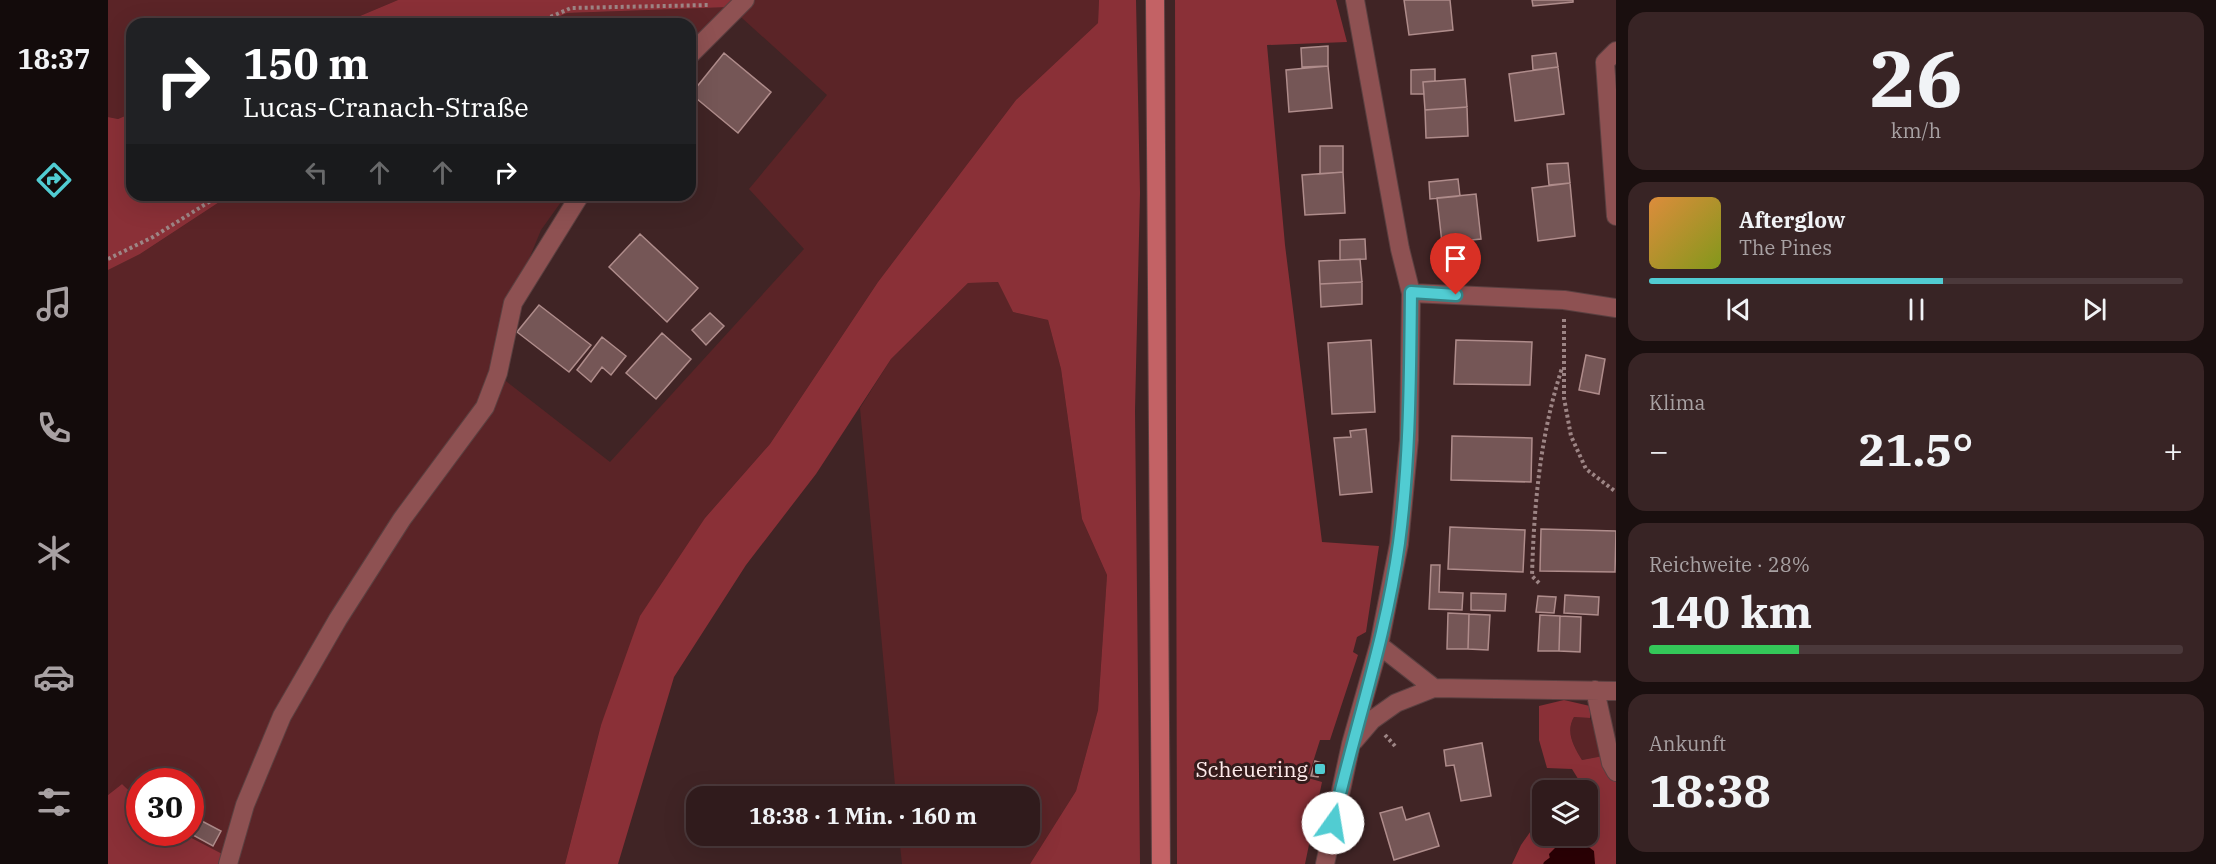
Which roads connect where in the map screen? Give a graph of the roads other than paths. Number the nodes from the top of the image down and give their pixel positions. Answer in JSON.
{"nodes":[{"id":1,"x":1155,"y":0,"type":"edge"},
{"id":2,"x":1355,"y":0,"type":"edge"},
{"id":3,"x":738,"y":6,"type":"edge"},
{"id":4,"x":696,"y":49,"type":"edge"},
{"id":5,"x":1616,"y":51,"type":"edge"},
{"id":6,"x":576,"y":201,"type":"edge"},
{"id":7,"x":1616,"y":216,"type":"edge"},
{"id":8,"x":1411,"y":292,"type":"junction"},
{"id":9,"x":1616,"y":308,"type":"edge"},
{"id":10,"x":1379,"y":645,"type":"junction"},
{"id":11,"x":1434,"y":688,"type":"junction"},
{"id":12,"x":1595,"y":690,"type":"junction"},
{"id":13,"x":1616,"y":691,"type":"edge"},
{"id":14,"x":1351,"y":744,"type":"junction"},
{"id":15,"x":1616,"y":772,"type":"edge"},
{"id":16,"x":228,"y":864,"type":"edge"},
{"id":17,"x":1161,"y":864,"type":"edge"},
{"id":18,"x":1325,"y":864,"type":"edge"}],
"edges":[{"from":1,"to":17,"type":"main road"},
{"from":2,"to":8,"type":"street"},
{"from":3,"to":4,"type":"street"},
{"from":5,"to":7,"type":"street"},
{"from":6,"to":16,"type":"street"},
{"from":8,"to":9,"type":"street"},
{"from":8,"to":10,"type":"street"},
{"from":10,"to":11,"type":"street"},
{"from":10,"to":14,"type":"street"},
{"from":11,"to":12,"type":"street"},
{"from":11,"to":14,"type":"street"},
{"from":12,"to":13,"type":"street"},
{"from":12,"to":15,"type":"street"},
{"from":14,"to":18,"type":"street"}]}
